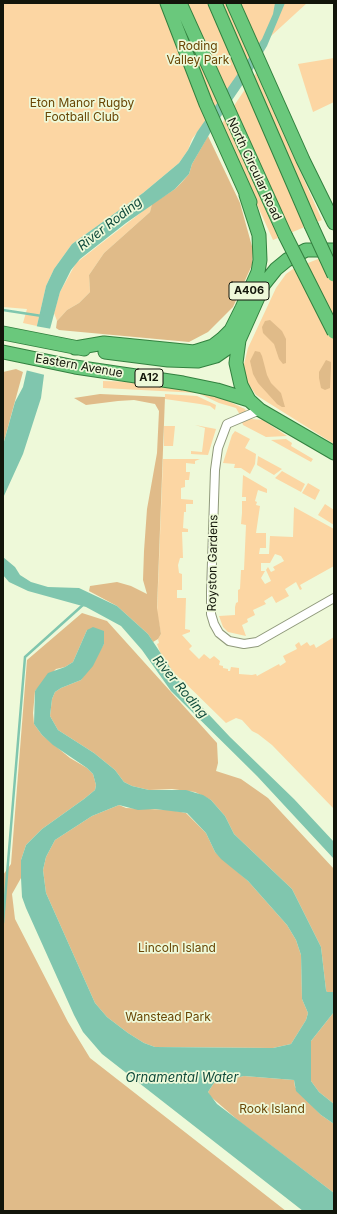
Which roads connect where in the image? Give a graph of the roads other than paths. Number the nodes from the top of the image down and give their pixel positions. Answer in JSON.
{"nodes":[{"id":1,"x":167,"y":3,"type":"edge"},
{"id":2,"x":180,"y":3,"type":"edge"},
{"id":3,"x":215,"y":3,"type":"edge"},
{"id":4,"x":233,"y":3,"type":"edge"},
{"id":5,"x":246,"y":195,"type":"junction"},
{"id":6,"x":334,"y":223,"type":"edge"},
{"id":7,"x":334,"y":250,"type":"edge"},
{"id":8,"x":334,"y":275,"type":"edge"},
{"id":9,"x":264,"y":284,"type":"junction"},
{"id":10,"x":334,"y":332,"type":"edge"},
{"id":11,"x":3,"y":333,"type":"edge"},
{"id":12,"x":239,"y":340,"type":"junction"},
{"id":13,"x":75,"y":348,"type":"junction"},
{"id":14,"x":3,"y":352,"type":"edge"},
{"id":15,"x":23,"y":356,"type":"junction"},
{"id":16,"x":3,"y":358,"type":"edge"},
{"id":17,"x":249,"y":400,"type":"junction"},
{"id":18,"x":260,"y":410,"type":"junction"},
{"id":19,"x":334,"y":453,"type":"edge"},
{"id":20,"x":334,"y":598,"type":"edge"}],
"edges":[{"from":1,"to":5,"type":"highway","number":"A406"},
{"from":2,"to":10,"type":"highway","name":"North Circular Road","bridge":true},
{"from":3,"to":8,"type":"highway","bridge":true},
{"from":4,"to":6,"type":"highway"},
{"from":5,"to":9,"type":"highway","number":"A406"},
{"from":5,"to":13,"type":"highway","number":"A406"},
{"from":7,"to":9,"type":"highway","number":"A12"},
{"from":9,"to":12,"type":"highway","number":"A12"},
{"from":11,"to":13,"type":"highway","name":"Eastern Avenue","number":"A12"},
{"from":12,"to":13,"type":"highway","name":"Eastern Avenue","number":"A12"},
{"from":12,"to":17,"type":"highway","number":"A12"},
{"from":14,"to":15,"type":"highway","name":"Eastern Avenue","number":"A12"},
{"from":15,"to":16,"type":"street"},
{"from":15,"to":17,"type":"highway","name":"Eastern Avenue","number":"A12"},
{"from":17,"to":18,"type":"highway","number":"A12"},
{"from":18,"to":19,"type":"highway","number":"A12"},
{"from":18,"to":20,"type":"street","name":"Royston Gardens"}]}
